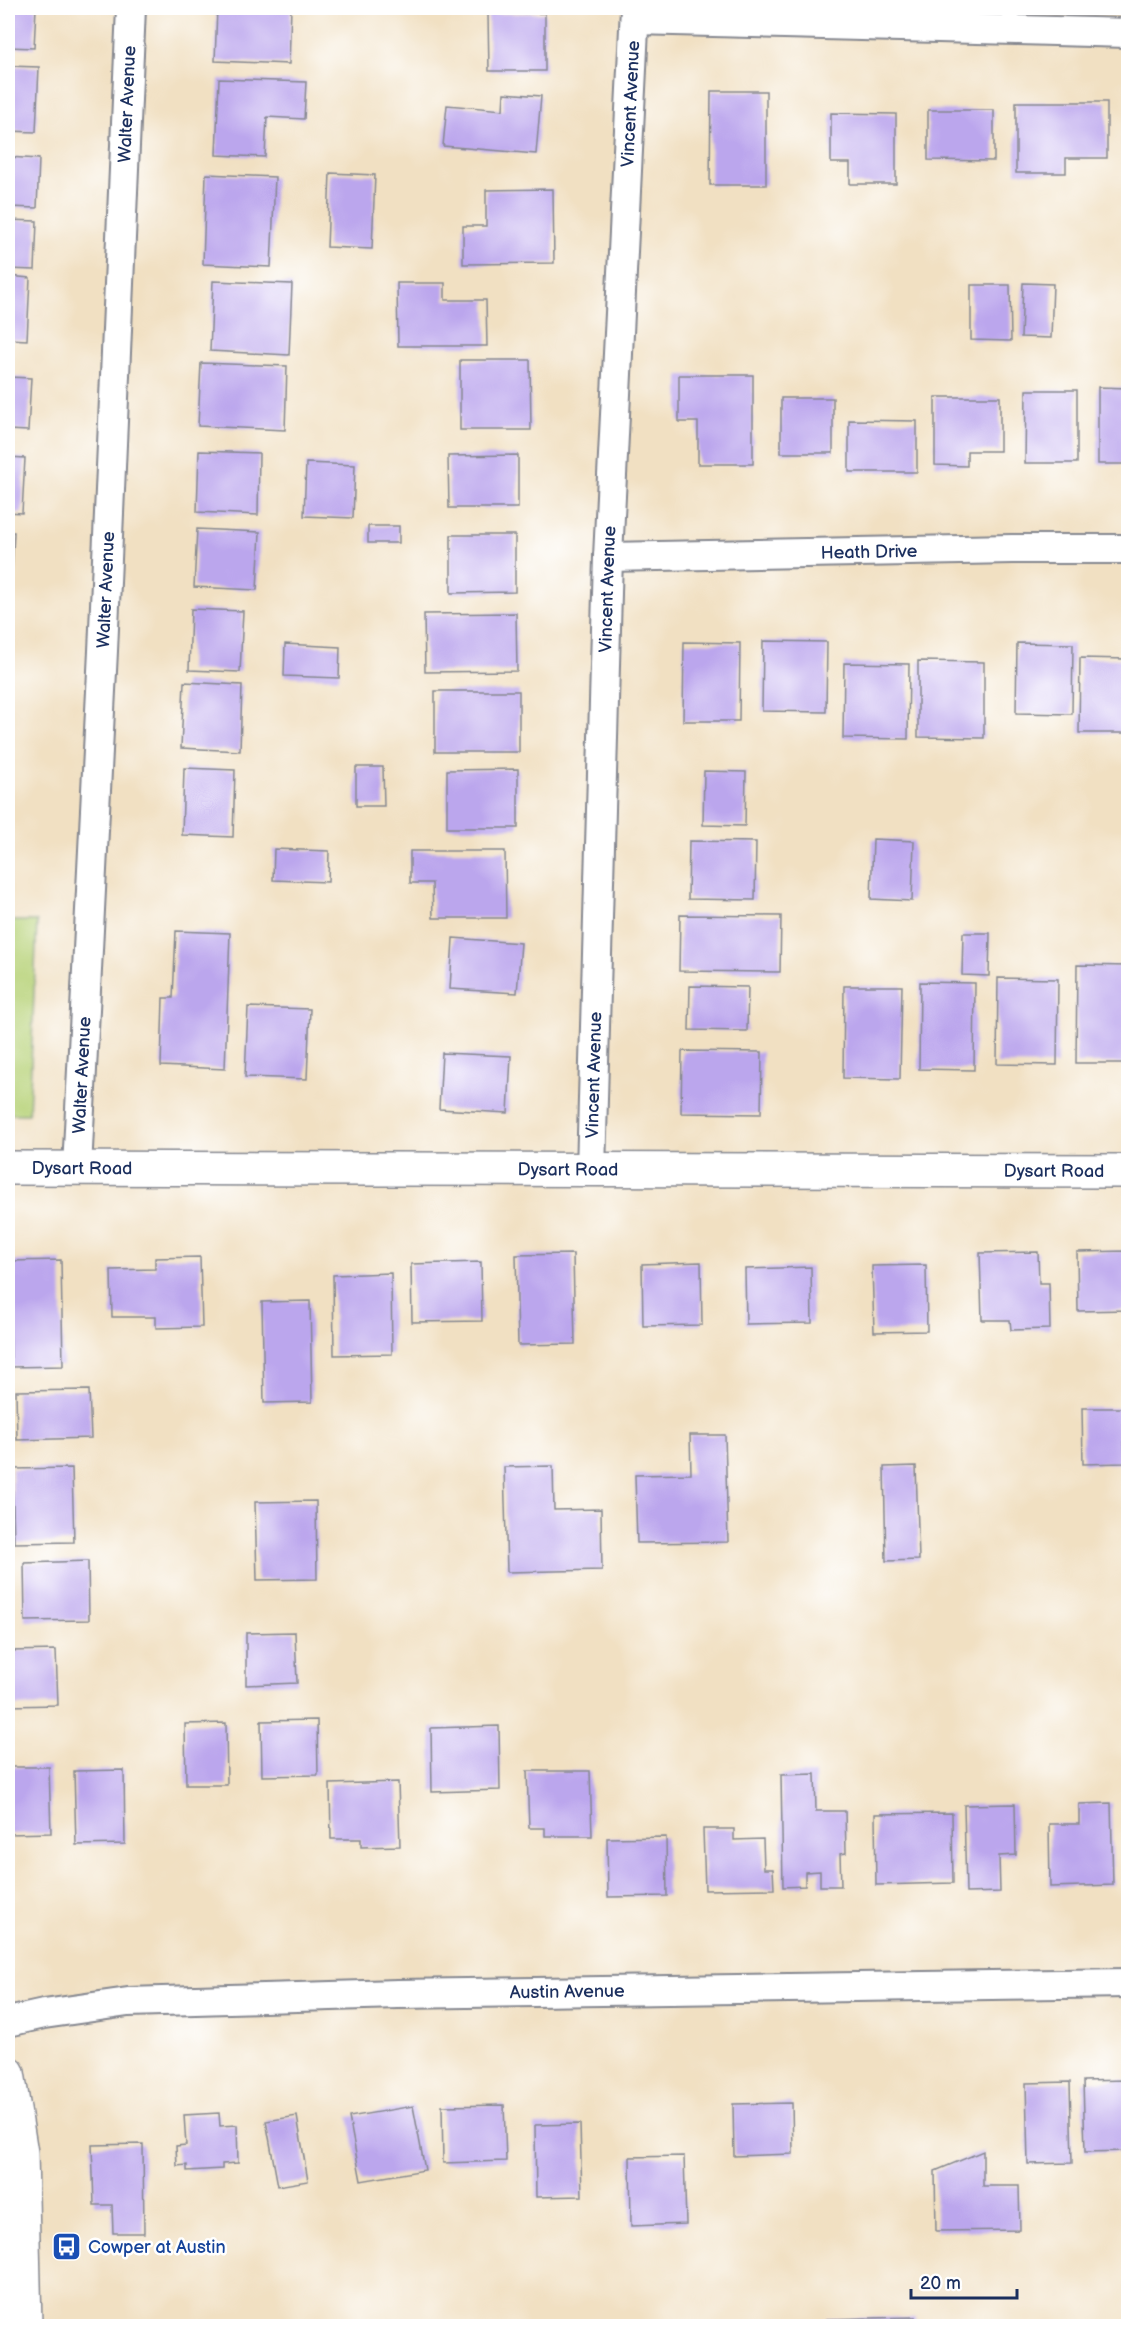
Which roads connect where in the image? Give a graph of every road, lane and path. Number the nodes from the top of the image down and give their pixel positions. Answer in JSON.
{"nodes":[{"id":1,"x":131,"y":8,"type":"edge"},
{"id":2,"x":635,"y":14,"type":"edge"},
{"id":3,"x":1128,"y":33,"type":"edge"},
{"id":4,"x":1128,"y":549,"type":"edge"},
{"id":5,"x":608,"y":557,"type":"junction"},
{"id":6,"x":8,"y":1168,"type":"edge"},
{"id":7,"x":77,"y":1169,"type":"junction"},
{"id":8,"x":591,"y":1171,"type":"junction"},
{"id":9,"x":1128,"y":1171,"type":"edge"},
{"id":10,"x":1128,"y":1983,"type":"edge"},
{"id":11,"x":8,"y":2022,"type":"edge"},
{"id":12,"x":8,"y":2073,"type":"edge"},
{"id":13,"x":25,"y":2326,"type":"edge"}],
"edges":[{"from":1,"to":7,"type":"street","name":"Walter Avenue"},
{"from":2,"to":3,"type":"street"},
{"from":2,"to":5,"type":"street","name":"Vincent Avenue"},
{"from":4,"to":5,"type":"street","name":"Heath Drive"},
{"from":5,"to":8,"type":"street","name":"Vincent Avenue"},
{"from":6,"to":7,"type":"street","name":"Dysart Road"},
{"from":7,"to":8,"type":"street","name":"Dysart Road"},
{"from":8,"to":9,"type":"street","name":"Dysart Road"},
{"from":10,"to":11,"type":"street","name":"Austin Avenue"},
{"from":12,"to":13,"type":"street"}]}
